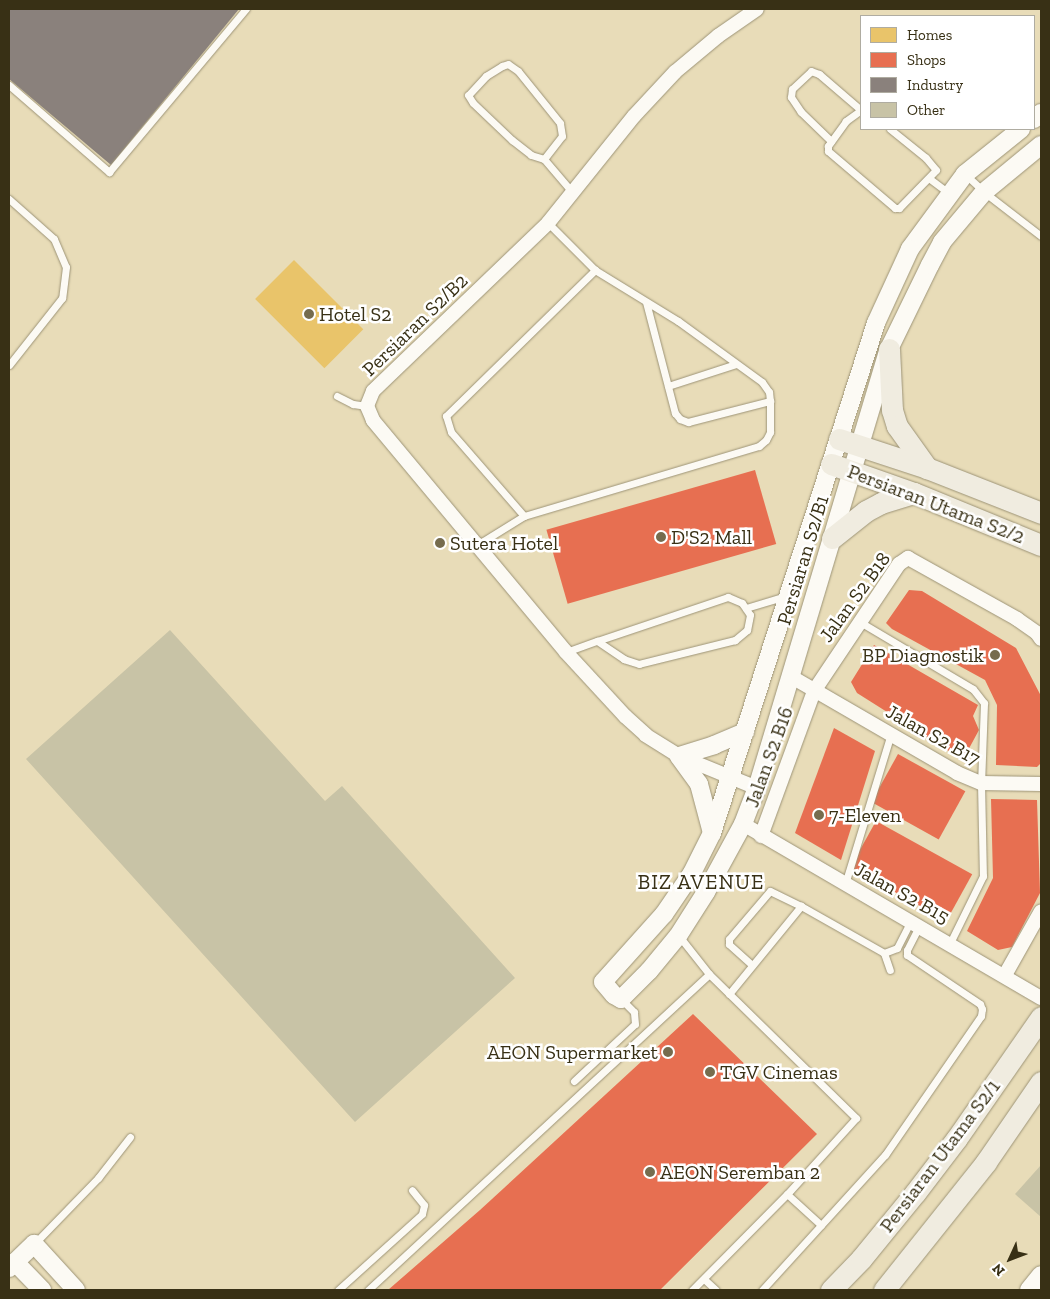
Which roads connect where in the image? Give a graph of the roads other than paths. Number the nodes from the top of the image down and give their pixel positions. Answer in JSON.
{"nodes":[{"id":1,"x":246,"y":9,"type":"edge"},
{"id":2,"x":757,"y":9,"type":"edge"},
{"id":3,"x":9,"y":85,"type":"edge"},
{"id":4,"x":860,"y":109,"type":"edge"},
{"id":5,"x":860,"y":111,"type":"edge"},
{"id":6,"x":891,"y":130,"type":"edge"},
{"id":7,"x":1020,"y":130,"type":"edge"},
{"id":8,"x":831,"y":141,"type":"junction"},
{"id":9,"x":1041,"y":145,"type":"edge"},
{"id":10,"x":544,"y":158,"type":"junction"},
{"id":11,"x":966,"y":174,"type":"junction"},
{"id":12,"x":930,"y":179,"type":"junction"},
{"id":13,"x":984,"y":192,"type":"junction"},
{"id":14,"x":574,"y":193,"type":"junction"},
{"id":15,"x":950,"y":195,"type":"junction"},
{"id":16,"x":9,"y":199,"type":"edge"},
{"id":17,"x":548,"y":224,"type":"junction"},
{"id":18,"x":1041,"y":236,"type":"edge"},
{"id":19,"x":595,"y":270,"type":"junction"},
{"id":20,"x":646,"y":302,"type":"junction"},
{"id":21,"x":889,"y":349,"type":"junction"},
{"id":22,"x":736,"y":364,"type":"junction"},
{"id":23,"x":9,"y":365,"type":"edge"},
{"id":24,"x":668,"y":386,"type":"junction"},
{"id":25,"x":337,"y":396,"type":"dead end"},
{"id":26,"x":770,"y":401,"type":"junction"},
{"id":27,"x":367,"y":406,"type":"junction"},
{"id":28,"x":839,"y":440,"type":"junction"},
{"id":29,"x":860,"y":446,"type":"junction"},
{"id":30,"x":831,"y":464,"type":"junction"},
{"id":31,"x":927,"y":468,"type":"junction"},
{"id":32,"x":852,"y":470,"type":"junction"},
{"id":33,"x":914,"y":493,"type":"junction"},
{"id":34,"x":1041,"y":514,"type":"edge"},
{"id":35,"x":524,"y":516,"type":"junction"},
{"id":36,"x":832,"y":538,"type":"junction"},
{"id":37,"x":477,"y":545,"type":"junction"},
{"id":38,"x":1041,"y":545,"type":"edge"},
{"id":39,"x":789,"y":596,"type":"junction"},
{"id":40,"x":746,"y":608,"type":"junction"},
{"id":41,"x":860,"y":622,"type":"junction"},
{"id":42,"x":1041,"y":639,"type":"edge"},
{"id":43,"x":597,"y":641,"type":"junction"},
{"id":44,"x":566,"y":652,"type":"junction"},
{"id":45,"x":790,"y":676,"type":"junction"},
{"id":46,"x":814,"y":691,"type":"junction"},
{"id":47,"x":745,"y":732,"type":"junction"},
{"id":48,"x":891,"y":734,"type":"junction"},
{"id":49,"x":679,"y":756,"type":"junction"},
{"id":50,"x":731,"y":776,"type":"junction"},
{"id":51,"x":981,"y":783,"type":"junction"},
{"id":52,"x":1041,"y":784,"type":"edge"},
{"id":53,"x":757,"y":788,"type":"junction"},
{"id":54,"x":743,"y":824,"type":"junction"},
{"id":55,"x":712,"y":833,"type":"junction"},
{"id":56,"x":761,"y":836,"type":"junction"},
{"id":57,"x":845,"y":884,"type":"junction"},
{"id":58,"x":801,"y":906,"type":"junction"},
{"id":59,"x":1041,"y":911,"type":"edge"},
{"id":60,"x":915,"y":923,"type":"junction"},
{"id":61,"x":678,"y":936,"type":"junction"},
{"id":62,"x":950,"y":943,"type":"junction"},
{"id":63,"x":884,"y":953,"type":"junction"},
{"id":64,"x":752,"y":965,"type":"junction"},
{"id":65,"x":890,"y":970,"type":"dead end"},
{"id":66,"x":709,"y":974,"type":"junction"},
{"id":67,"x":1004,"y":975,"type":"junction"},
{"id":68,"x":729,"y":994,"type":"junction"},
{"id":69,"x":1041,"y":998,"type":"edge"},
{"id":70,"x":621,"y":999,"type":"junction"},
{"id":71,"x":1041,"y":1017,"type":"edge"},
{"id":72,"x":574,"y":1081,"type":"dead end"},
{"id":73,"x":1041,"y":1082,"type":"edge"},
{"id":74,"x":130,"y":1137,"type":"dead end"},
{"id":75,"x":412,"y":1190,"type":"dead end"},
{"id":76,"x":787,"y":1194,"type":"junction"},
{"id":77,"x":822,"y":1225,"type":"junction"},
{"id":78,"x":34,"y":1244,"type":"junction"},
{"id":79,"x":12,"y":1265,"type":"edge"},
{"id":80,"x":1041,"y":1275,"type":"edge"},
{"id":81,"x":704,"y":1279,"type":"junction"},
{"id":82,"x":42,"y":1290,"type":"edge"},
{"id":83,"x":76,"y":1290,"type":"edge"},
{"id":84,"x":338,"y":1290,"type":"edge"},
{"id":85,"x":368,"y":1290,"type":"edge"},
{"id":86,"x":692,"y":1290,"type":"edge"},
{"id":87,"x":716,"y":1290,"type":"edge"},
{"id":88,"x":762,"y":1290,"type":"edge"},
{"id":89,"x":831,"y":1290,"type":"edge"},
{"id":90,"x":884,"y":1290,"type":"edge"},
{"id":91,"x":1029,"y":1290,"type":"edge"}],
"edges":[{"from":1,"to":3,"type":"lane"},
{"from":2,"to":14,"type":"street","name":"Persiaran S2/B2"},
{"from":4,"to":8,"type":"lane"},
{"from":5,"to":8,"type":"lane"},
{"from":6,"to":12,"type":"lane"},
{"from":7,"to":11,"type":"street","name":"Persiaran S2/B1"},
{"from":8,"to":12,"type":"lane"},
{"from":9,"to":13,"type":"street","name":"Persiaran S2/B1"},
{"from":10,"to":10,"type":"lane"},
{"from":10,"to":14,"type":"lane"},
{"from":11,"to":13,"type":"lane"},
{"from":11,"to":15,"type":"street","name":"Persiaran S2/B1"},
{"from":12,"to":15,"type":"lane"},
{"from":13,"to":18,"type":"lane"},
{"from":13,"to":21,"type":"street","name":"Persiaran S2/B1"},
{"from":14,"to":17,"type":"street","name":"Persiaran S2/B2"},
{"from":15,"to":28,"type":"street","name":"Persiaran S2/B1"},
{"from":16,"to":23,"type":"lane"},
{"from":17,"to":19,"type":"lane"},
{"from":17,"to":27,"type":"street","name":"Persiaran S2/B2"},
{"from":19,"to":20,"type":"lane"},
{"from":19,"to":35,"type":"lane"},
{"from":20,"to":22,"type":"lane"},
{"from":20,"to":24,"type":"lane"},
{"from":21,"to":29,"type":"street","name":"Persiaran S2/B1"},
{"from":21,"to":31,"type":"main road"},
{"from":22,"to":24,"type":"lane"},
{"from":22,"to":26,"type":"lane"},
{"from":24,"to":26,"type":"lane"},
{"from":25,"to":27,"type":"lane"},
{"from":26,"to":35,"type":"lane"},
{"from":27,"to":37,"type":"street","name":"Persiaran S2/B2"},
{"from":28,"to":29,"type":"main road","name":"Persiaran Utama S2/2"},
{"from":28,"to":30,"type":"street","name":"Persiaran S2/B1"},
{"from":29,"to":31,"type":"main road","name":"Persiaran Utama S2/2"},
{"from":29,"to":32,"type":"street","name":"Persiaran S2/B1"},
{"from":30,"to":32,"type":"main road","name":"Persiaran Utama S2/2"},
{"from":30,"to":39,"type":"street","name":"Persiaran S2/B1"},
{"from":31,"to":34,"type":"main road","name":"Persiaran Utama S2/2"},
{"from":32,"to":33,"type":"main road","name":"Persiaran Utama S2/2"},
{"from":32,"to":36,"type":"street","name":"Persiaran S2/B1"},
{"from":33,"to":36,"type":"main road"},
{"from":33,"to":38,"type":"main road","name":"Persiaran Utama S2/2"},
{"from":35,"to":37,"type":"lane"},
{"from":36,"to":45,"type":"street","name":"Persiaran S2/B1"},
{"from":37,"to":44,"type":"street","name":"Persiaran S2/B2"},
{"from":39,"to":40,"type":"lane"},
{"from":39,"to":47,"type":"street","name":"Persiaran S2/B1"},
{"from":40,"to":43,"type":"lane"},
{"from":40,"to":43,"type":"lane"},
{"from":41,"to":42,"type":"street","name":"Jalan S2 B18"},
{"from":41,"to":46,"type":"street","name":"Jalan S2 B18"},
{"from":41,"to":51,"type":"lane"},
{"from":43,"to":44,"type":"lane"},
{"from":44,"to":49,"type":"street","name":"Persiaran S2/B2"},
{"from":45,"to":46,"type":"street","name":"Jalan S2 B17"},
{"from":45,"to":53,"type":"street","name":"Persiaran S2/B1"},
{"from":46,"to":48,"type":"street","name":"Jalan S2 B17"},
{"from":46,"to":56,"type":"street","name":"Jalan S2 B16"},
{"from":47,"to":49,"type":"street"},
{"from":47,"to":50,"type":"street","name":"Persiaran S2/B1"},
{"from":48,"to":51,"type":"street","name":"Jalan S2 B17"},
{"from":48,"to":57,"type":"lane"},
{"from":49,"to":50,"type":"street","name":"Persiaran S2/B2"},
{"from":49,"to":55,"type":"street"},
{"from":50,"to":53,"type":"street","name":"Persiaran S2/B2"},
{"from":50,"to":55,"type":"street","name":"Persiaran S2/B1"},
{"from":51,"to":52,"type":"street","name":"Jalan S2 B17"},
{"from":51,"to":62,"type":"lane"},
{"from":53,"to":54,"type":"street","name":"Persiaran S2/B1"},
{"from":54,"to":56,"type":"street","name":"Jalan S2 B15"},
{"from":54,"to":61,"type":"street","name":"Persiaran S2/B1"},
{"from":55,"to":70,"type":"street","name":"Persiaran S2/B1"},
{"from":56,"to":57,"type":"street","name":"Jalan S2 B15"},
{"from":57,"to":60,"type":"street","name":"Jalan S2 B15"},
{"from":58,"to":63,"type":"lane"},
{"from":58,"to":64,"type":"lane"},
{"from":58,"to":64,"type":"lane"},
{"from":59,"to":67,"type":"street"},
{"from":60,"to":62,"type":"street","name":"Jalan S2 B15"},
{"from":60,"to":63,"type":"lane"},
{"from":60,"to":77,"type":"lane"},
{"from":61,"to":66,"type":"lane"},
{"from":61,"to":70,"type":"street","name":"Persiaran S2/B1"},
{"from":62,"to":67,"type":"street","name":"Jalan S2 B15"},
{"from":63,"to":65,"type":"lane"},
{"from":64,"to":68,"type":"lane"},
{"from":66,"to":68,"type":"lane"},
{"from":66,"to":85,"type":"lane"},
{"from":67,"to":69,"type":"street","name":"Jalan S2 B15"},
{"from":68,"to":76,"type":"lane"},
{"from":70,"to":72,"type":"lane"},
{"from":71,"to":89,"type":"main road","name":"Persiaran Utama S2/1"},
{"from":73,"to":90,"type":"main road","name":"Persiaran Utama S2/1"},
{"from":74,"to":78,"type":"lane"},
{"from":75,"to":84,"type":"lane"},
{"from":76,"to":77,"type":"lane"},
{"from":76,"to":81,"type":"lane"},
{"from":77,"to":88,"type":"lane"},
{"from":78,"to":79,"type":"street"},
{"from":78,"to":83,"type":"street"},
{"from":79,"to":82,"type":"street"},
{"from":80,"to":91,"type":"street"},
{"from":81,"to":86,"type":"lane"},
{"from":81,"to":87,"type":"lane"}]}
